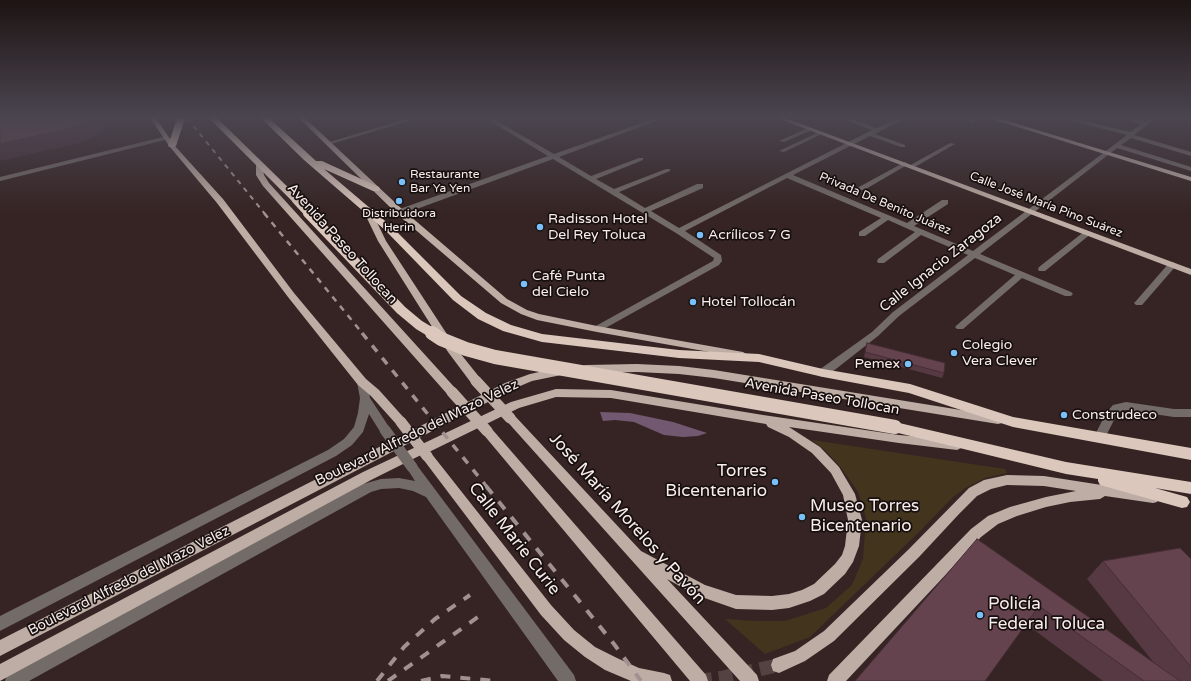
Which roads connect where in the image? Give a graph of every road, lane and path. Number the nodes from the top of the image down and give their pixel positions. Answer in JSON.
{"nodes":[{"id":1,"x":105,"y":150,"type":"edge"},
{"id":2,"x":112,"y":150,"type":"edge"},
{"id":3,"x":175,"y":150,"type":"edge"},
{"id":4,"x":245,"y":150,"type":"edge"},
{"id":5,"x":298,"y":150,"type":"edge"},
{"id":6,"x":336,"y":150,"type":"edge"},
{"id":7,"x":542,"y":150,"type":"edge"},
{"id":8,"x":574,"y":150,"type":"edge"},
{"id":9,"x":838,"y":150,"type":"edge"},
{"id":10,"x":866,"y":150,"type":"edge"},
{"id":11,"x":940,"y":150,"type":"edge"},
{"id":12,"x":1094,"y":150,"type":"edge"},
{"id":13,"x":1113,"y":150,"type":"edge"},
{"id":14,"x":1129,"y":150,"type":"edge"},
{"id":15,"x":1178,"y":150,"type":"edge"},
{"id":16,"x":1108,"y":154,"type":"junction"},
{"id":17,"x":1191,"y":154,"type":"edge"},
{"id":18,"x":554,"y":157,"type":"junction"},
{"id":19,"x":307,"y":158,"type":"junction"},
{"id":20,"x":641,"y":159,"type":"dead end"},
{"id":21,"x":259,"y":164,"type":"junction"},
{"id":22,"x":908,"y":165,"type":"junction"},
{"id":23,"x":1191,"y":169,"type":"edge"},
{"id":24,"x":668,"y":170,"type":"dead end"},
{"id":25,"x":0,"y":174,"type":"edge"},
{"id":26,"x":787,"y":175,"type":"junction"},
{"id":27,"x":0,"y":179,"type":"edge"},
{"id":28,"x":590,"y":179,"type":"junction"},
{"id":29,"x":1191,"y":179,"type":"edge"},
{"id":30,"x":700,"y":186,"type":"dead end"},
{"id":31,"x":861,"y":188,"type":"dead end"},
{"id":32,"x":376,"y":189,"type":"junction"},
{"id":33,"x":613,"y":192,"type":"junction"},
{"id":34,"x":945,"y":202,"type":"dead end"},
{"id":35,"x":367,"y":210,"type":"junction"},
{"id":36,"x":646,"y":211,"type":"junction"},
{"id":37,"x":400,"y":212,"type":"junction"},
{"id":38,"x":1031,"y":212,"type":"junction"},
{"id":39,"x":886,"y":218,"type":"junction"},
{"id":40,"x":907,"y":227,"type":"junction"},
{"id":41,"x":679,"y":231,"type":"junction"},
{"id":42,"x":920,"y":232,"type":"junction"},
{"id":43,"x":1088,"y":233,"type":"junction"},
{"id":44,"x":862,"y":234,"type":"dead end"},
{"id":45,"x":973,"y":255,"type":"junction"},
{"id":46,"x":881,"y":261,"type":"dead end"},
{"id":47,"x":1172,"y":265,"type":"junction"},
{"id":48,"x":1042,"y":270,"type":"dead end"},
{"id":49,"x":1191,"y":272,"type":"edge"},
{"id":50,"x":1021,"y":274,"type":"junction"},
{"id":51,"x":1068,"y":294,"type":"dead end"},
{"id":52,"x":1139,"y":303,"type":"dead end"},
{"id":53,"x":960,"y":327,"type":"dead end"},
{"id":54,"x":597,"y":329,"type":"junction"},
{"id":55,"x":759,"y":358,"type":"junction"},
{"id":56,"x":823,"y":373,"type":"junction"},
{"id":57,"x":476,"y":381,"type":"joint"},
{"id":58,"x":362,"y":382,"type":"junction"},
{"id":59,"x":364,"y":398,"type":"junction"},
{"id":60,"x":1191,"y":413,"type":"edge"},
{"id":61,"x":763,"y":419,"type":"junction"},
{"id":62,"x":1013,"y":422,"type":"junction"},
{"id":63,"x":1100,"y":437,"type":"junction"},
{"id":64,"x":984,"y":448,"type":"junction"},
{"id":65,"x":1191,"y":454,"type":"edge"},
{"id":66,"x":1066,"y":468,"type":"junction"},
{"id":67,"x":1191,"y":488,"type":"edge"},
{"id":68,"x":432,"y":493,"type":"junction"},
{"id":69,"x":1114,"y":493,"type":"junction"},
{"id":70,"x":1186,"y":503,"type":"edge"},
{"id":71,"x":635,"y":555,"type":"junction"},
{"id":72,"x":0,"y":624,"type":"edge"},
{"id":73,"x":0,"y":648,"type":"edge"},
{"id":74,"x":779,"y":665,"type":"tunnel mouth"},
{"id":75,"x":0,"y":673,"type":"edge"},
{"id":76,"x":13,"y":681,"type":"edge"},
{"id":77,"x":568,"y":681,"type":"edge"},
{"id":78,"x":664,"y":681,"type":"edge"},
{"id":79,"x":700,"y":681,"type":"edge"},
{"id":80,"x":751,"y":681,"type":"edge"},
{"id":81,"x":835,"y":681,"type":"edge"}],
"edges":[{"from":1,"to":25,"type":"street"},
{"from":2,"to":27,"type":"street"},
{"from":3,"to":58,"type":"main road"},
{"from":4,"to":21,"type":"highway"},
{"from":5,"to":19,"type":"highway"},
{"from":6,"to":32,"type":"main road","name":"Avenida Paseo Tollocan"},
{"from":7,"to":18,"type":"street"},
{"from":8,"to":18,"type":"street"},
{"from":9,"to":26,"type":"street"},
{"from":10,"to":22,"type":"main road","name":"Calle José María Pino Suárez"},
{"from":11,"to":22,"type":"street"},
{"from":12,"to":16,"type":"main road"},
{"from":13,"to":16,"type":"street","name":"Calle Ignacio Zaragoza"},
{"from":14,"to":23,"type":"street"},
{"from":15,"to":17,"type":"street"},
{"from":16,"to":29,"type":"main road"},
{"from":16,"to":38,"type":"street","name":"Calle Ignacio Zaragoza"},
{"from":18,"to":28,"type":"street"},
{"from":18,"to":37,"type":"street"},
{"from":19,"to":32,"type":"highway"},
{"from":19,"to":35,"type":"highway"},
{"from":20,"to":28,"type":"street"},
{"from":21,"to":64,"type":"highway","name":"Avenida Paseo Tollocan","bridge":true},
{"from":21,"to":79,"type":"main road","name":"Avenida Paseo Tollocan","bridge":true},
{"from":22,"to":31,"type":"street"},
{"from":22,"to":38,"type":"main road","name":"Calle José María Pino Suárez"},
{"from":24,"to":33,"type":"street"},
{"from":26,"to":39,"type":"street","name":"Privada De Benito Juárez"},
{"from":26,"to":41,"type":"street"},
{"from":28,"to":33,"type":"street"},
{"from":30,"to":36,"type":"street"},
{"from":32,"to":37,"type":"main road","name":"Avenida Paseo Tollocan"},
{"from":33,"to":36,"type":"street"},
{"from":34,"to":40,"type":"street"},
{"from":35,"to":55,"type":"highway","name":"Avenida Paseo Tollocan"},
{"from":35,"to":57,"type":"main road","name":"Avenida Paseo Tollocan"},
{"from":36,"to":41,"type":"street"},
{"from":37,"to":54,"type":"main road","name":"Avenida Paseo Tollocan"},
{"from":38,"to":43,"type":"main road","name":"Calle José María Pino Suárez"},
{"from":38,"to":45,"type":"street","name":"Calle Ignacio Zaragoza"},
{"from":39,"to":40,"type":"street","name":"Privada De Benito Juárez"},
{"from":39,"to":44,"type":"street"},
{"from":40,"to":42,"type":"street","name":"Privada De Benito Juárez"},
{"from":41,"to":54,"type":"street"},
{"from":42,"to":45,"type":"street","name":"Privada De Benito Juárez"},
{"from":42,"to":46,"type":"street"},
{"from":43,"to":47,"type":"main road","name":"Calle José María Pino Suárez"},
{"from":43,"to":48,"type":"street"},
{"from":45,"to":50,"type":"street","name":"Privada De Benito Juárez"},
{"from":45,"to":56,"type":"street","name":"Calle Ignacio Zaragoza"},
{"from":47,"to":49,"type":"main road","name":"Calle José María Pino Suárez"},
{"from":47,"to":52,"type":"street"},
{"from":50,"to":51,"type":"street","name":"Privada De Benito Juárez"},
{"from":50,"to":53,"type":"street"},
{"from":54,"to":55,"type":"main road","name":"Avenida Paseo Tollocan"},
{"from":55,"to":56,"type":"highway","name":"Avenida Paseo Tollocan"},
{"from":56,"to":62,"type":"highway","name":"Avenida Paseo Tollocan"},
{"from":57,"to":71,"type":"main road","name":"José María Morelos y Pavón","bridge":true},
{"from":58,"to":59,"type":"street"},
{"from":58,"to":78,"type":"main road","name":"Calle Marie Curie","bridge":true},
{"from":59,"to":68,"type":"street","bridge":true},
{"from":59,"to":72,"type":"street","name":"Boulevard Alfredo del Mazo Velez"},
{"from":60,"to":63,"type":"street"},
{"from":61,"to":64,"type":"main road","name":"Boulevard Alfredo del Mazo Velez"},
{"from":61,"to":71,"type":"main road"},
{"from":61,"to":75,"type":"main road","name":"Boulevard Alfredo del Mazo Velez"},
{"from":62,"to":63,"type":"highway","name":"Avenida Paseo Tollocan"},
{"from":62,"to":73,"type":"main road","name":"Boulevard Alfredo del Mazo Velez"},
{"from":63,"to":65,"type":"highway","name":"Avenida Paseo Tollocan"},
{"from":64,"to":66,"type":"highway","name":"Avenida Paseo Tollocan"},
{"from":66,"to":67,"type":"highway","name":"Avenida Paseo Tollocan"},
{"from":66,"to":70,"type":"highway"},
{"from":68,"to":76,"type":"street","name":"Boulevard Alfredo del Mazo Velez"},
{"from":68,"to":77,"type":"street"},
{"from":69,"to":70,"type":"main road"},
{"from":69,"to":74,"type":"main road"},
{"from":69,"to":81,"type":"main road"},
{"from":71,"to":80,"type":"main road","name":"José María Morelos y Pavón"}]}
